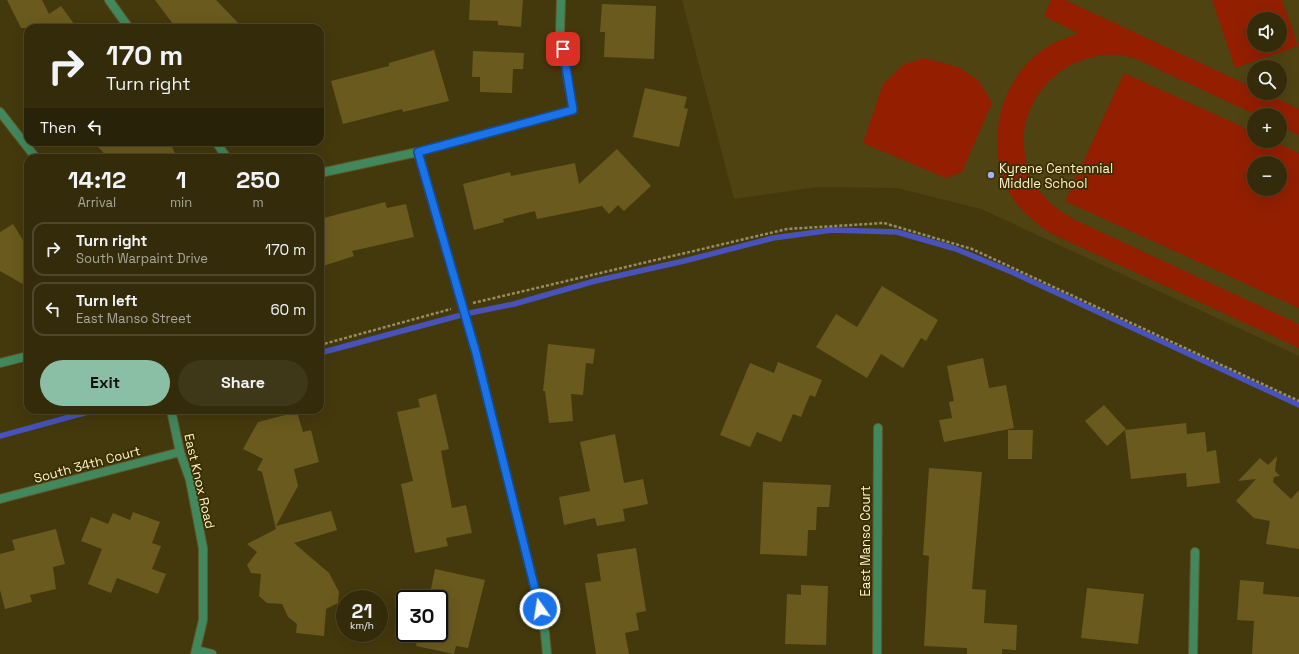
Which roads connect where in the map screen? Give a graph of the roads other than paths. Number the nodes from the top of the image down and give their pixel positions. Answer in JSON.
{"nodes":[{"id":1,"x":109,"y":0,"type":"edge"},
{"id":2,"x":562,"y":0,"type":"edge"},
{"id":3,"x":126,"y":24,"type":"edge"},
{"id":4,"x":0,"y":112,"type":"edge"},
{"id":5,"x":24,"y":143,"type":"edge"},
{"id":6,"x":27,"y":146,"type":"edge"},
{"id":7,"x":418,"y":152,"type":"junction"},
{"id":8,"x":33,"y":154,"type":"edge"},
{"id":9,"x":324,"y":172,"type":"edge"},
{"id":10,"x":24,"y":357,"type":"edge"},
{"id":11,"x":0,"y":363,"type":"edge"},
{"id":12,"x":172,"y":414,"type":"edge"},
{"id":13,"x":878,"y":428,"type":"dead end"},
{"id":14,"x":180,"y":452,"type":"junction"},
{"id":15,"x":0,"y":499,"type":"edge"},
{"id":16,"x":1195,"y":552,"type":"dead end"},
{"id":17,"x":196,"y":652,"type":"edge"},
{"id":18,"x":212,"y":654,"type":"edge"},
{"id":19,"x":547,"y":654,"type":"edge"},
{"id":20,"x":877,"y":654,"type":"edge"},
{"id":21,"x":1193,"y":654,"type":"edge"}],
"edges":[{"from":1,"to":3,"type":"street"},
{"from":2,"to":7,"type":"street"},
{"from":4,"to":5,"type":"street"},
{"from":6,"to":8,"type":"street"},
{"from":7,"to":9,"type":"street"},
{"from":7,"to":19,"type":"street"},
{"from":10,"to":11,"type":"street"},
{"from":12,"to":14,"type":"street","name":"East Knox Road"},
{"from":13,"to":20,"type":"street","name":"East Manso Court"},
{"from":14,"to":15,"type":"street","name":"South 34th Court"},
{"from":14,"to":17,"type":"street","name":"East Knox Road"},
{"from":16,"to":21,"type":"street"},
{"from":17,"to":18,"type":"street"}]}
